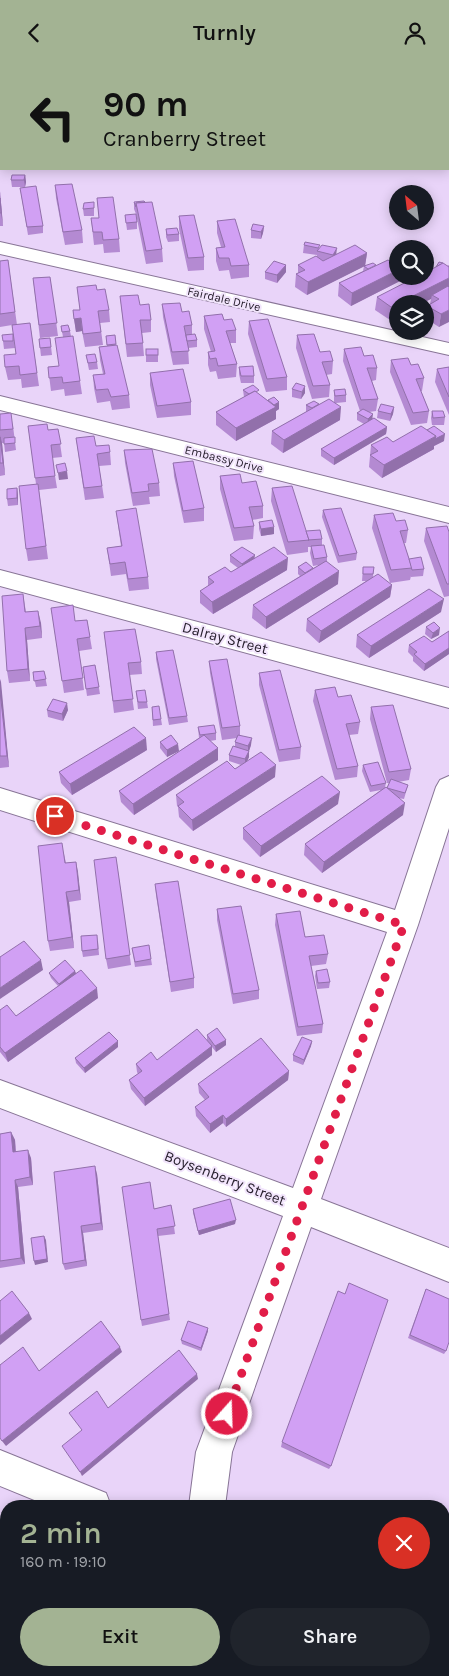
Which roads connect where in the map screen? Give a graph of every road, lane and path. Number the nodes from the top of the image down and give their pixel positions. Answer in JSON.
{"nodes":[{"id":1,"x":0,"y":248,"type":"edge"},
{"id":2,"x":449,"y":349,"type":"edge"},
{"id":3,"x":0,"y":403,"type":"edge"},
{"id":4,"x":449,"y":515,"type":"edge"},
{"id":5,"x":0,"y":578,"type":"edge"},
{"id":6,"x":449,"y":698,"type":"edge"},
{"id":7,"x":449,"y":787,"type":"edge"},
{"id":8,"x":0,"y":799,"type":"edge"},
{"id":9,"x":404,"y":925,"type":"junction"},
{"id":10,"x":0,"y":1094,"type":"edge"},
{"id":11,"x":301,"y":1207,"type":"junction"},
{"id":12,"x":449,"y":1265,"type":"edge"},
{"id":13,"x":0,"y":1468,"type":"edge"},
{"id":14,"x":78,"y":1500,"type":"edge"},
{"id":15,"x":208,"y":1500,"type":"edge"}],
"edges":[{"from":1,"to":2,"type":"street","name":"Fairdale Drive"},
{"from":3,"to":4,"type":"street","name":"Embassy Drive"},
{"from":5,"to":6,"type":"street","name":"Dalray Street"},
{"from":7,"to":9,"type":"street"},
{"from":8,"to":9,"type":"street"},
{"from":9,"to":11,"type":"street"},
{"from":10,"to":11,"type":"street","name":"Boysenberry Street"},
{"from":11,"to":12,"type":"street","name":"Boysenberry Street"},
{"from":11,"to":15,"type":"street"},
{"from":13,"to":14,"type":"street"}]}
